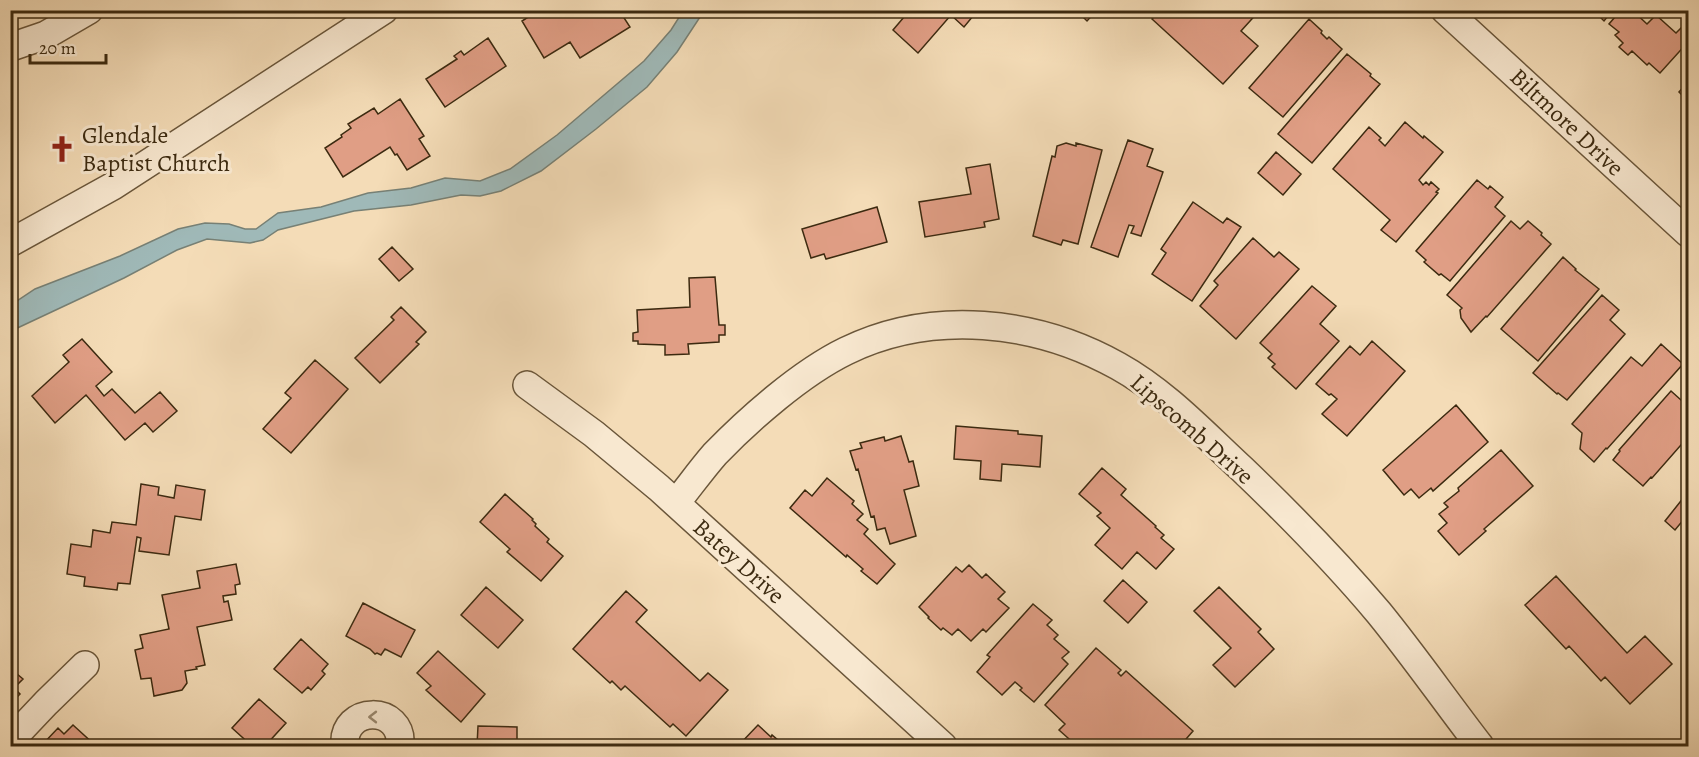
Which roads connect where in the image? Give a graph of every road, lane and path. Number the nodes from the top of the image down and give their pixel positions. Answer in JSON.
{"nodes":[{"id":1,"x":89,"y":10,"type":"edge"},
{"id":2,"x":384,"y":10,"type":"edge"},
{"id":3,"x":1445,"y":10,"type":"edge"},
{"id":4,"x":10,"y":42,"type":"edge"},
{"id":5,"x":11,"y":47,"type":"edge"},
{"id":6,"x":1689,"y":233,"type":"edge"},
{"id":7,"x":10,"y":243,"type":"edge"},
{"id":8,"x":527,"y":385,"type":"dead end"},
{"id":9,"x":676,"y":504,"type":"junction"},
{"id":10,"x":85,"y":665,"type":"dead end"},
{"id":11,"x":10,"y":741,"type":"edge"},
{"id":12,"x":345,"y":747,"type":"edge"},
{"id":13,"x":400,"y":747,"type":"edge"},
{"id":14,"x":943,"y":747,"type":"edge"},
{"id":15,"x":1480,"y":747,"type":"edge"}],
"edges":[{"from":1,"to":5,"type":"street"},
{"from":2,"to":7,"type":"street"},
{"from":3,"to":6,"type":"street","name":"Biltmore Drive"},
{"from":4,"to":5,"type":"street"},
{"from":8,"to":9,"type":"street","name":"Batey Drive"},
{"from":9,"to":14,"type":"street","name":"Batey Drive"},
{"from":9,"to":15,"type":"street","name":"Lipscomb Drive"},
{"from":10,"to":11,"type":"street"},
{"from":13,"to":12,"type":"street","one_way":true}]}
